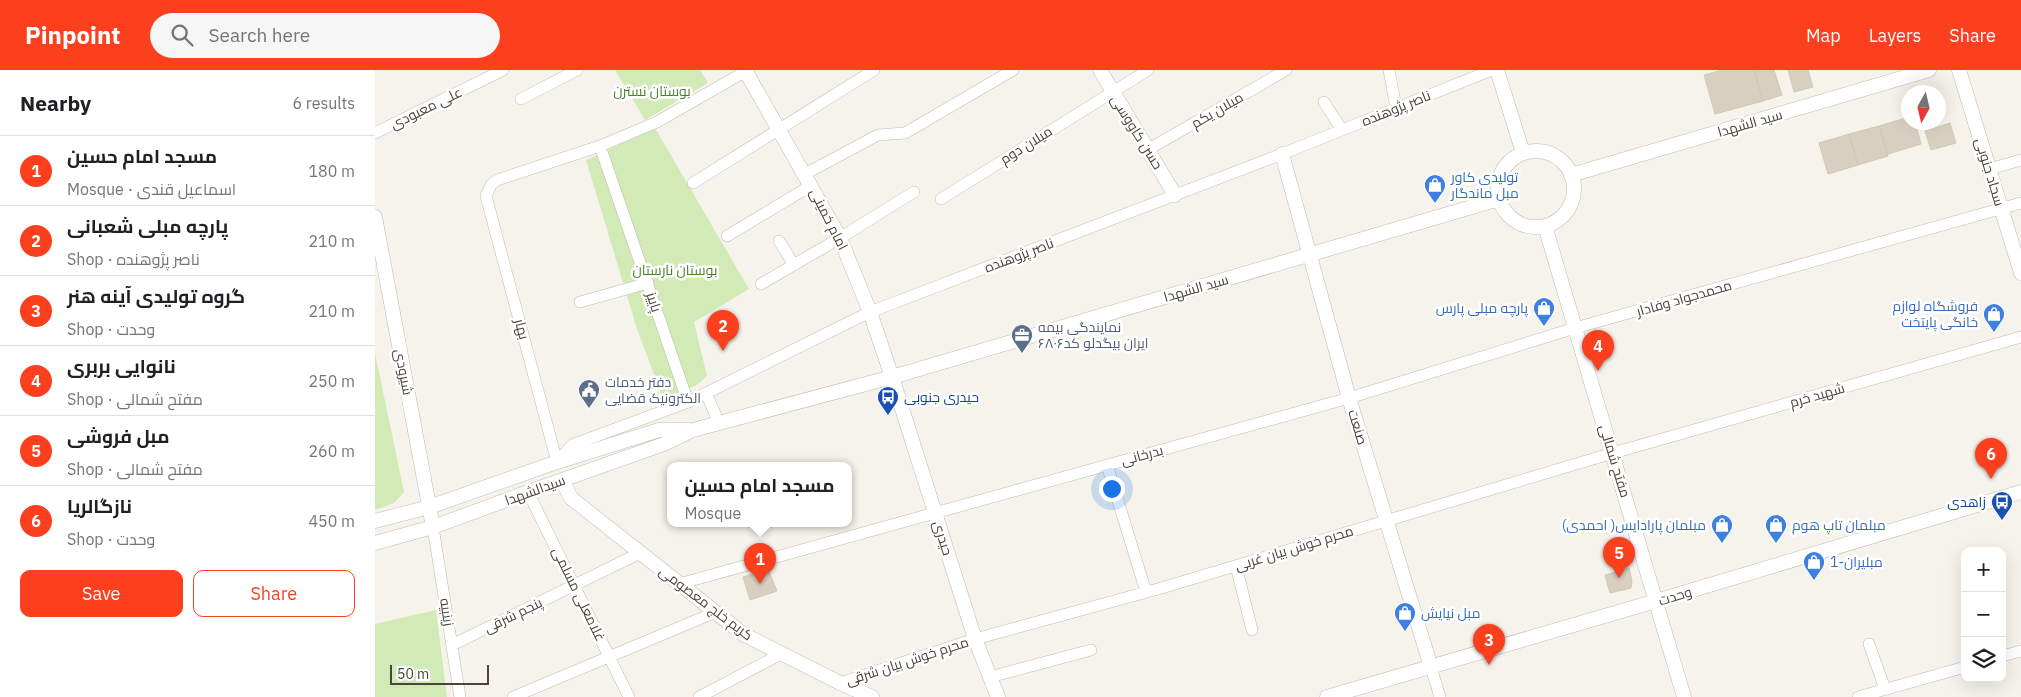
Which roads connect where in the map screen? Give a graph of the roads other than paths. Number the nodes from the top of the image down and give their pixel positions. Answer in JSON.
{"nodes":[{"id":1,"x":503,"y":70,"type":"edge"},
{"id":2,"x":577,"y":70,"type":"edge"},
{"id":3,"x":746,"y":70,"type":"edge"},
{"id":4,"x":874,"y":70,"type":"edge"},
{"id":5,"x":1013,"y":70,"type":"edge"},
{"id":6,"x":1100,"y":70,"type":"edge"},
{"id":7,"x":1148,"y":70,"type":"edge"},
{"id":8,"x":1286,"y":70,"type":"edge"},
{"id":9,"x":1389,"y":70,"type":"edge"},
{"id":10,"x":1492,"y":70,"type":"edge"},
{"id":11,"x":1497,"y":70,"type":"edge"},
{"id":12,"x":1929,"y":70,"type":"edge"},
{"id":13,"x":1959,"y":70,"type":"edge"},
{"id":14,"x":1112,"y":91,"type":"junction"},
{"id":15,"x":521,"y":99,"type":"dead end"},
{"id":16,"x":1324,"y":102,"type":"dead end"},
{"id":17,"x":1396,"y":108,"type":"junction"},
{"id":18,"x":779,"y":128,"type":"junction"},
{"id":19,"x":1342,"y":130,"type":"junction"},
{"id":20,"x":375,"y":132,"type":"edge"},
{"id":21,"x":600,"y":146,"type":"junction"},
{"id":22,"x":1149,"y":149,"type":"junction"},
{"id":23,"x":1523,"y":153,"type":"junction"},
{"id":24,"x":1282,"y":154,"type":"junction"},
{"id":25,"x":2021,"y":160,"type":"edge"},
{"id":26,"x":1989,"y":169,"type":"junction"},
{"id":27,"x":1571,"y":175,"type":"junction"},
{"id":28,"x":808,"y":180,"type":"junction"},
{"id":29,"x":693,"y":183,"type":"dead end"},
{"id":30,"x":914,"y":192,"type":"dead end"},
{"id":31,"x":1175,"y":195,"type":"junction"},
{"id":32,"x":941,"y":199,"type":"dead end"},
{"id":33,"x":1499,"y":199,"type":"junction"},
{"id":34,"x":2021,"y":203,"type":"edge"},
{"id":35,"x":2001,"y":208,"type":"junction"},
{"id":36,"x":375,"y":217,"type":"edge"},
{"id":37,"x":1545,"y":226,"type":"junction"},
{"id":38,"x":727,"y":236,"type":"dead end"},
{"id":39,"x":840,"y":238,"type":"junction"},
{"id":40,"x":779,"y":241,"type":"dead end"},
{"id":41,"x":1309,"y":255,"type":"junction"},
{"id":42,"x":794,"y":265,"type":"junction"},
{"id":43,"x":2021,"y":273,"type":"edge"},
{"id":44,"x":648,"y":283,"type":"junction"},
{"id":45,"x":761,"y":284,"type":"dead end"},
{"id":46,"x":580,"y":302,"type":"dead end"},
{"id":47,"x":870,"y":312,"type":"junction"},
{"id":48,"x":1575,"y":328,"type":"junction"},
{"id":49,"x":2021,"y":337,"type":"edge"},
{"id":50,"x":892,"y":377,"type":"junction"},
{"id":51,"x":707,"y":393,"type":"junction"},
{"id":52,"x":1349,"y":398,"type":"junction"},
{"id":53,"x":688,"y":402,"type":"junction"},
{"id":54,"x":719,"y":423,"type":"junction"},
{"id":55,"x":693,"y":430,"type":"junction"},
{"id":56,"x":1613,"y":453,"type":"junction"},
{"id":57,"x":557,"y":462,"type":"junction"},
{"id":58,"x":1107,"y":464,"type":"junction"},
{"id":59,"x":562,"y":480,"type":"junction"},
{"id":60,"x":528,"y":492,"type":"junction"},
{"id":61,"x":2021,"y":492,"type":"edge"},
{"id":62,"x":429,"y":507,"type":"junction"},
{"id":63,"x":935,"y":512,"type":"junction"},
{"id":64,"x":375,"y":521,"type":"edge"},
{"id":65,"x":1386,"y":521,"type":"junction"},
{"id":66,"x":433,"y":527,"type":"junction"},
{"id":67,"x":375,"y":543,"type":"edge"},
{"id":68,"x":640,"y":553,"type":"junction"},
{"id":69,"x":1236,"y":566,"type":"junction"},
{"id":70,"x":574,"y":584,"type":"junction"},
{"id":71,"x":679,"y":584,"type":"junction"},
{"id":72,"x":1146,"y":592,"type":"junction"},
{"id":73,"x":1656,"y":602,"type":"junction"},
{"id":74,"x":715,"y":612,"type":"junction"},
{"id":75,"x":1252,"y":630,"type":"dead end"},
{"id":76,"x":975,"y":639,"type":"junction"},
{"id":77,"x":1869,"y":644,"type":"dead end"},
{"id":78,"x":452,"y":645,"type":"junction"},
{"id":79,"x":1091,"y":650,"type":"dead end"},
{"id":80,"x":2021,"y":651,"type":"edge"},
{"id":81,"x":781,"y":654,"type":"junction"},
{"id":82,"x":2006,"y":655,"type":"edge"},
{"id":83,"x":609,"y":657,"type":"junction"},
{"id":84,"x":1431,"y":667,"type":"junction"},
{"id":85,"x":1961,"y":668,"type":"edge"},
{"id":86,"x":990,"y":677,"type":"junction"},
{"id":87,"x":839,"y":683,"type":"junction"},
{"id":88,"x":1885,"y":689,"type":"junction"},
{"id":89,"x":460,"y":697,"type":"edge"},
{"id":90,"x":513,"y":697,"type":"edge"},
{"id":91,"x":629,"y":697,"type":"edge"},
{"id":92,"x":699,"y":697,"type":"edge"},
{"id":93,"x":872,"y":697,"type":"edge"},
{"id":94,"x":998,"y":697,"type":"edge"},
{"id":95,"x":1327,"y":697,"type":"edge"},
{"id":96,"x":1440,"y":697,"type":"edge"},
{"id":97,"x":1684,"y":697,"type":"edge"},
{"id":98,"x":1858,"y":697,"type":"edge"}],
"edges":[{"from":1,"to":20,"type":"street","name":"علی معبودی"},
{"from":2,"to":15,"type":"street"},
{"from":3,"to":18,"type":"street","name":"امام خمینی"},
{"from":3,"to":21,"type":"street"},
{"from":4,"to":18,"type":"street"},
{"from":5,"to":28,"type":"street"},
{"from":6,"to":14,"type":"street","name":"حسن کاووسی"},
{"from":7,"to":14,"type":"street","name":"میلان دوم"},
{"from":8,"to":22,"type":"street","name":"میلان یکم"},
{"from":9,"to":17,"type":"street"},
{"from":10,"to":17,"type":"street","name":"ناصر پژوهنده"},
{"from":11,"to":23,"type":"street"},
{"from":12,"to":27,"type":"street","name":"سید الشهدا"},
{"from":13,"to":26,"type":"street","name":"سجاد جنوبی"},
{"from":14,"to":22,"type":"street","name":"حسن کاووسی"},
{"from":14,"to":32,"type":"street","name":"میلان دوم"},
{"from":16,"to":19,"type":"street"},
{"from":17,"to":19,"type":"street","name":"ناصر پژوهنده"},
{"from":18,"to":28,"type":"street","name":"امام خمینی"},
{"from":18,"to":29,"type":"street"},
{"from":19,"to":24,"type":"street","name":"ناصر پژوهنده"},
{"from":21,"to":44,"type":"street","name":"پاییز"},
{"from":21,"to":57,"type":"street","name":"بهار"},
{"from":22,"to":31,"type":"street","name":"حسن کاووسی"},
{"from":23,"to":27,"type":"street"},
{"from":23,"to":33,"type":"street"},
{"from":24,"to":31,"type":"street","name":"ناصر پژوهنده"},
{"from":24,"to":41,"type":"street","name":"صنعت"},
{"from":25,"to":26,"type":"street"},
{"from":26,"to":35,"type":"street","name":"سجاد جنوبی"},
{"from":27,"to":37,"type":"street"},
{"from":28,"to":38,"type":"street"},
{"from":28,"to":39,"type":"street","name":"امام خمینی"},
{"from":30,"to":39,"type":"street"},
{"from":31,"to":47,"type":"street","name":"ناصر پژوهنده"},
{"from":33,"to":37,"type":"street"},
{"from":33,"to":41,"type":"street","name":"سید الشهدا"},
{"from":34,"to":35,"type":"street","name":"محمدجواد وفادار"},
{"from":35,"to":43,"type":"street","name":"سجاد جنوبی"},
{"from":35,"to":48,"type":"street","name":"محمدجواد وفادار"},
{"from":36,"to":62,"type":"street","name":"شیرودی"},
{"from":37,"to":48,"type":"street","name":"مفتح شمالی"},
{"from":39,"to":42,"type":"street"},
{"from":39,"to":47,"type":"street","name":"امام خمینی"},
{"from":40,"to":42,"type":"street"},
{"from":41,"to":50,"type":"street","name":"سید الشهدا"},
{"from":41,"to":52,"type":"street","name":"صنعت"},
{"from":42,"to":45,"type":"street"},
{"from":44,"to":46,"type":"street"},
{"from":44,"to":53,"type":"street","name":"پاییز"},
{"from":47,"to":50,"type":"street","name":"امام خمینی"},
{"from":47,"to":51,"type":"street","name":"ناصر پژوهنده"},
{"from":48,"to":52,"type":"street","name":"محمدجواد وفادار"},
{"from":48,"to":56,"type":"street","name":"مفتح شمالی"},
{"from":49,"to":56,"type":"street","name":"شهید خرم"},
{"from":50,"to":54,"type":"street","name":"سیدالشهدا"},
{"from":50,"to":63,"type":"street","name":"حیدری"},
{"from":51,"to":53,"type":"street","name":"ناصر پژوهنده"},
{"from":51,"to":54,"type":"street"},
{"from":52,"to":58,"type":"street","name":"بدرخانی"},
{"from":52,"to":65,"type":"street","name":"صنعت"},
{"from":53,"to":57,"type":"street","name":"ناصر پژوهنده"},
{"from":54,"to":55,"type":"street","name":"سیدالشهدا"},
{"from":55,"to":57,"type":"street","name":"سیدالشهدا"},
{"from":55,"to":59,"type":"street","name":"سیدالشهدا"},
{"from":56,"to":65,"type":"street","name":"محرم خوش بیان غربی"},
{"from":56,"to":73,"type":"street","name":"مفتح شمالی"},
{"from":57,"to":62,"type":"street","name":"سیدالشهدا"},
{"from":58,"to":63,"type":"street","name":"بدرخانی"},
{"from":58,"to":72,"type":"street"},
{"from":59,"to":60,"type":"street","name":"سیدالشهدا"},
{"from":59,"to":68,"type":"street","name":"کریم خلج معصومی"},
{"from":60,"to":66,"type":"street","name":"سیدالشهدا"},
{"from":60,"to":70,"type":"street","name":"غلامعلی مسلمی"},
{"from":61,"to":73,"type":"street","name":"وحدت"},
{"from":62,"to":64,"type":"street","name":"سیدالشهدا"},
{"from":62,"to":66,"type":"street","name":"شیرودی"},
{"from":63,"to":71,"type":"street","name":"بدرخانی"},
{"from":63,"to":76,"type":"street","name":"حیدری"},
{"from":65,"to":69,"type":"street","name":"محرم خوش بیان غربی"},
{"from":65,"to":84,"type":"street","name":"صنعت"},
{"from":66,"to":67,"type":"street","name":"سیدالشهدا"},
{"from":66,"to":78,"type":"street","name":"زینبیه"},
{"from":68,"to":70,"type":"street","name":"پنجم شرقی"},
{"from":68,"to":71,"type":"street","name":"کریم خلج معصومی"},
{"from":69,"to":72,"type":"street","name":"محرم خوش بیان غربی"},
{"from":69,"to":75,"type":"street"},
{"from":70,"to":78,"type":"street","name":"پنجم شرقی"},
{"from":70,"to":83,"type":"street","name":"غلامعلی مسلمی"},
{"from":71,"to":74,"type":"street","name":"کریم خلج معصومی"},
{"from":72,"to":76,"type":"street","name":"محرم خوش بیان غربی"},
{"from":73,"to":84,"type":"street","name":"وحدت"},
{"from":73,"to":97,"type":"street","name":"مفتح شمالی"},
{"from":74,"to":81,"type":"street","name":"کریم خلج معصومی"},
{"from":74,"to":83,"type":"street"},
{"from":76,"to":86,"type":"street","name":"حیدری"},
{"from":76,"to":87,"type":"street","name":"محرم خوش بیان شرقی"},
{"from":77,"to":88,"type":"street"},
{"from":78,"to":89,"type":"street","name":"زینبیه"},
{"from":79,"to":86,"type":"street"},
{"from":80,"to":82,"type":"street"},
{"from":81,"to":87,"type":"street","name":"کریم خلج معصومی"},
{"from":81,"to":92,"type":"street"},
{"from":83,"to":90,"type":"street"},
{"from":83,"to":91,"type":"street","name":"غلامعلی مسلمی"},
{"from":84,"to":95,"type":"street","name":"وحدت"},
{"from":84,"to":96,"type":"street","name":"صنعت"},
{"from":85,"to":88,"type":"street"},
{"from":86,"to":94,"type":"street","name":"حیدری"},
{"from":87,"to":93,"type":"street","name":"کریم خلج معصومی"},
{"from":88,"to":98,"type":"street"}]}
